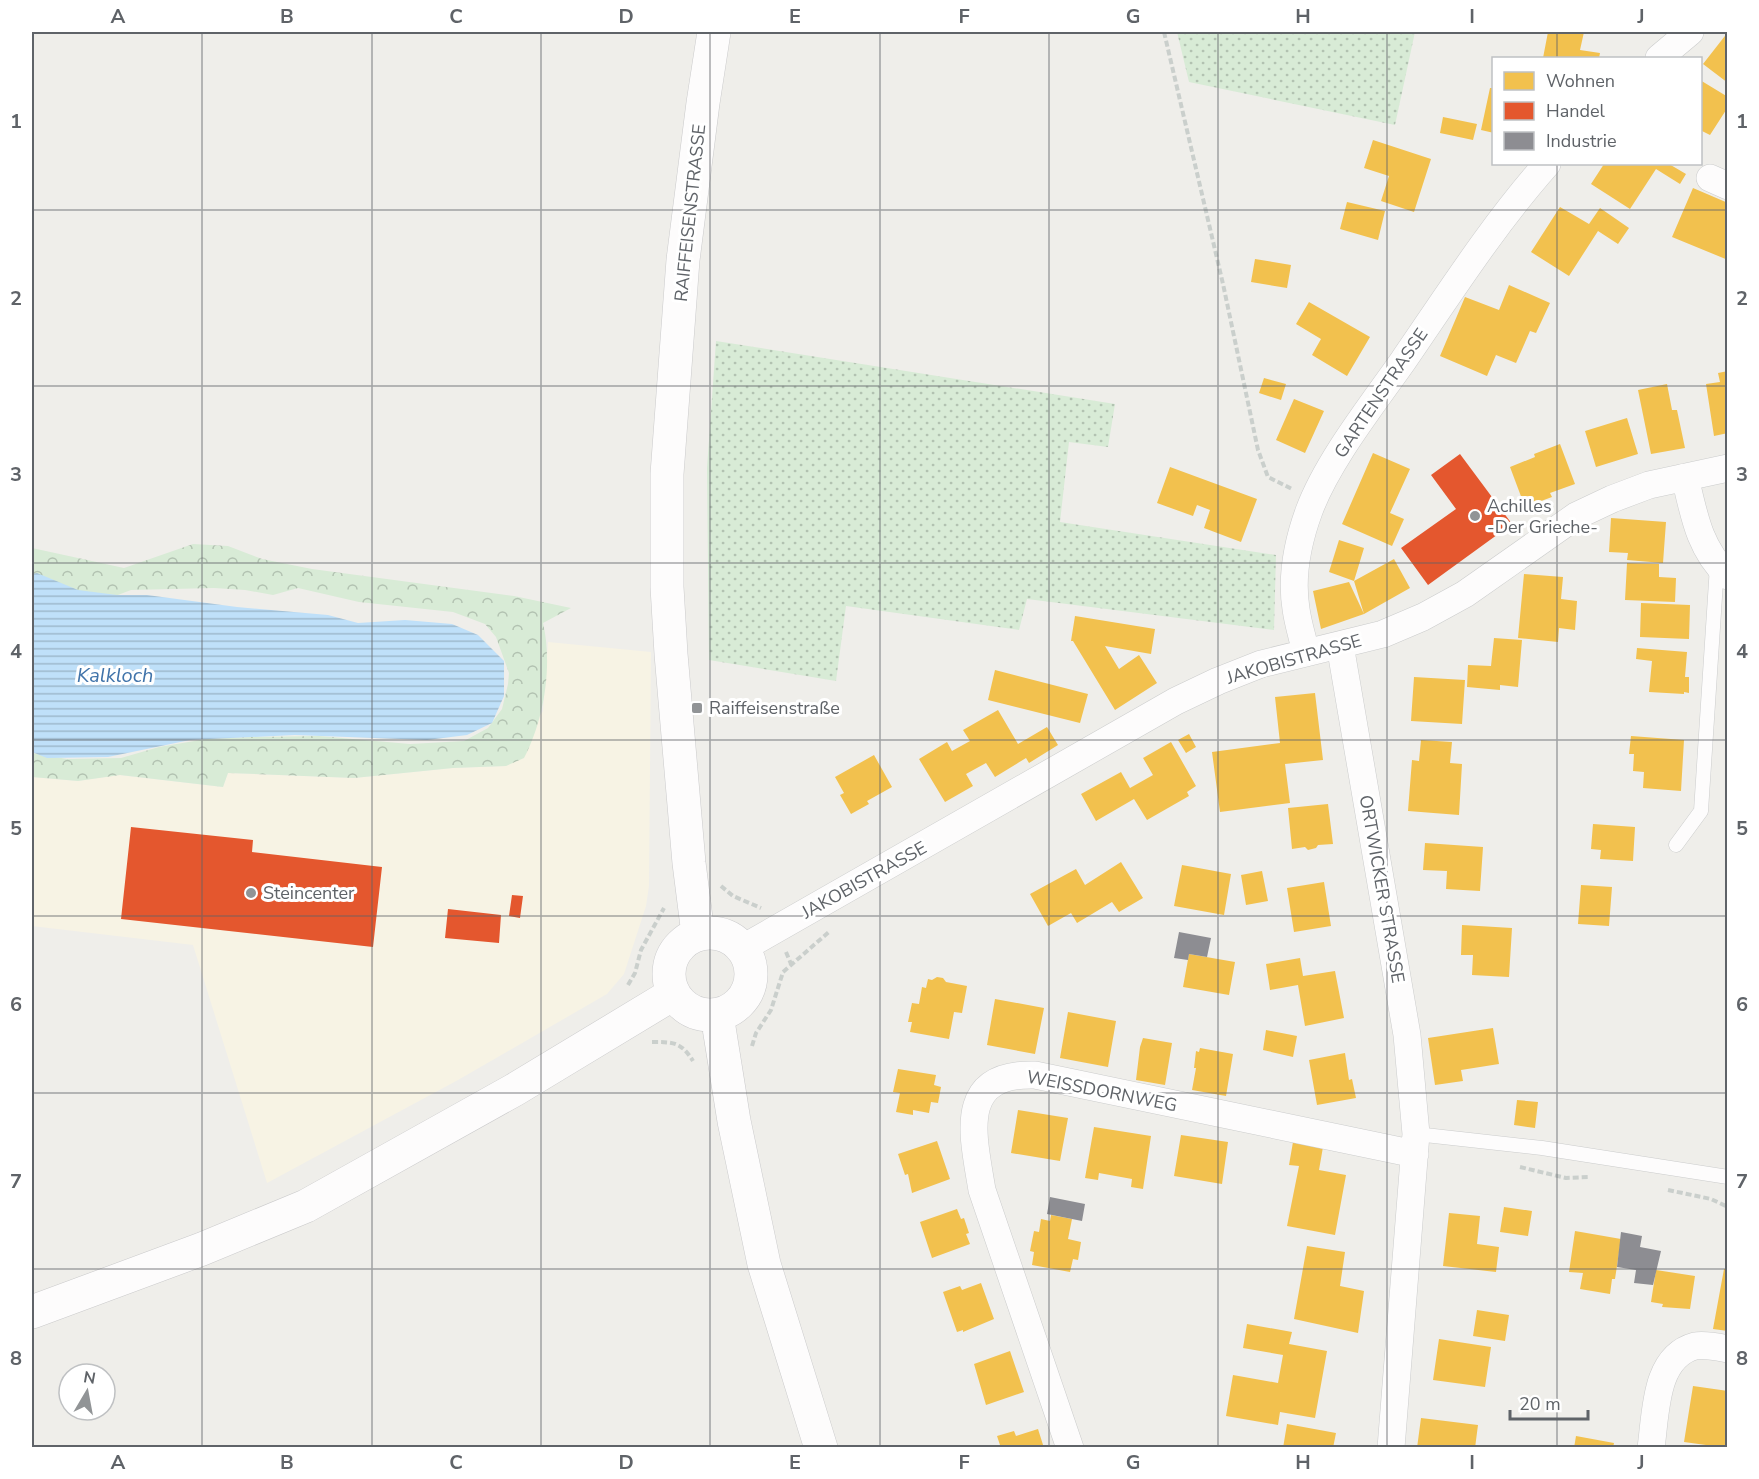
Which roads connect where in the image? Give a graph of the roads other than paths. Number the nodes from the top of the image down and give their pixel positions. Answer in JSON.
{"nodes":[{"id":1,"x":714,"y":32,"type":"edge"},
{"id":2,"x":1690,"y":32,"type":"edge"},
{"id":3,"x":1660,"y":57,"type":"edge"},
{"id":4,"x":1546,"y":165,"type":"edge"},
{"id":5,"x":1728,"y":468,"type":"edge"},
{"id":6,"x":1684,"y":477,"type":"junction"},
{"id":7,"x":1722,"y":571,"type":"edge"},
{"id":8,"x":1340,"y":645,"type":"junction"},
{"id":9,"x":1306,"y":653,"type":"junction"},
{"id":10,"x":1676,"y":845,"type":"dead end"},
{"id":11,"x":698,"y":934,"type":"junction"},
{"id":12,"x":742,"y":948,"type":"junction"},
{"id":13,"x":673,"y":994,"type":"junction"},
{"id":14,"x":717,"y":1015,"type":"junction"},
{"id":15,"x":1415,"y":1144,"type":"junction"},
{"id":16,"x":1728,"y":1177,"type":"edge"},
{"id":17,"x":32,"y":1312,"type":"edge"},
{"id":18,"x":1728,"y":1348,"type":"edge"},
{"id":19,"x":821,"y":1448,"type":"edge"},
{"id":20,"x":1070,"y":1448,"type":"edge"},
{"id":21,"x":1391,"y":1448,"type":"edge"},
{"id":22,"x":1651,"y":1448,"type":"edge"}],
"edges":[{"from":1,"to":11,"type":"street","name":"RAIFFEISENSTRASSE"},
{"from":2,"to":3,"type":"street"},
{"from":4,"to":9,"type":"street","name":"GARTENSTRASSE"},
{"from":5,"to":6,"type":"street","name":"JAKOBISTRASSE"},
{"from":6,"to":7,"type":"street"},
{"from":6,"to":8,"type":"street","name":"JAKOBISTRASSE"},
{"from":7,"to":10,"type":"lane"},
{"from":8,"to":9,"type":"street","name":"JAKOBISTRASSE"},
{"from":8,"to":15,"type":"street","name":"ORTWICKER STRASSE"},
{"from":9,"to":12,"type":"street","name":"JAKOBISTRASSE"},
{"from":11,"to":12,"type":"street"},
{"from":11,"to":13,"type":"street"},
{"from":12,"to":14,"type":"street"},
{"from":13,"to":14,"type":"street"},
{"from":13,"to":17,"type":"street"},
{"from":14,"to":19,"type":"street"},
{"from":15,"to":16,"type":"lane"},
{"from":15,"to":20,"type":"street","name":"WEISSDORNWEG"},
{"from":15,"to":21,"type":"street","name":"ORTWICKER STRASSE"},
{"from":18,"to":22,"type":"street"}]}
